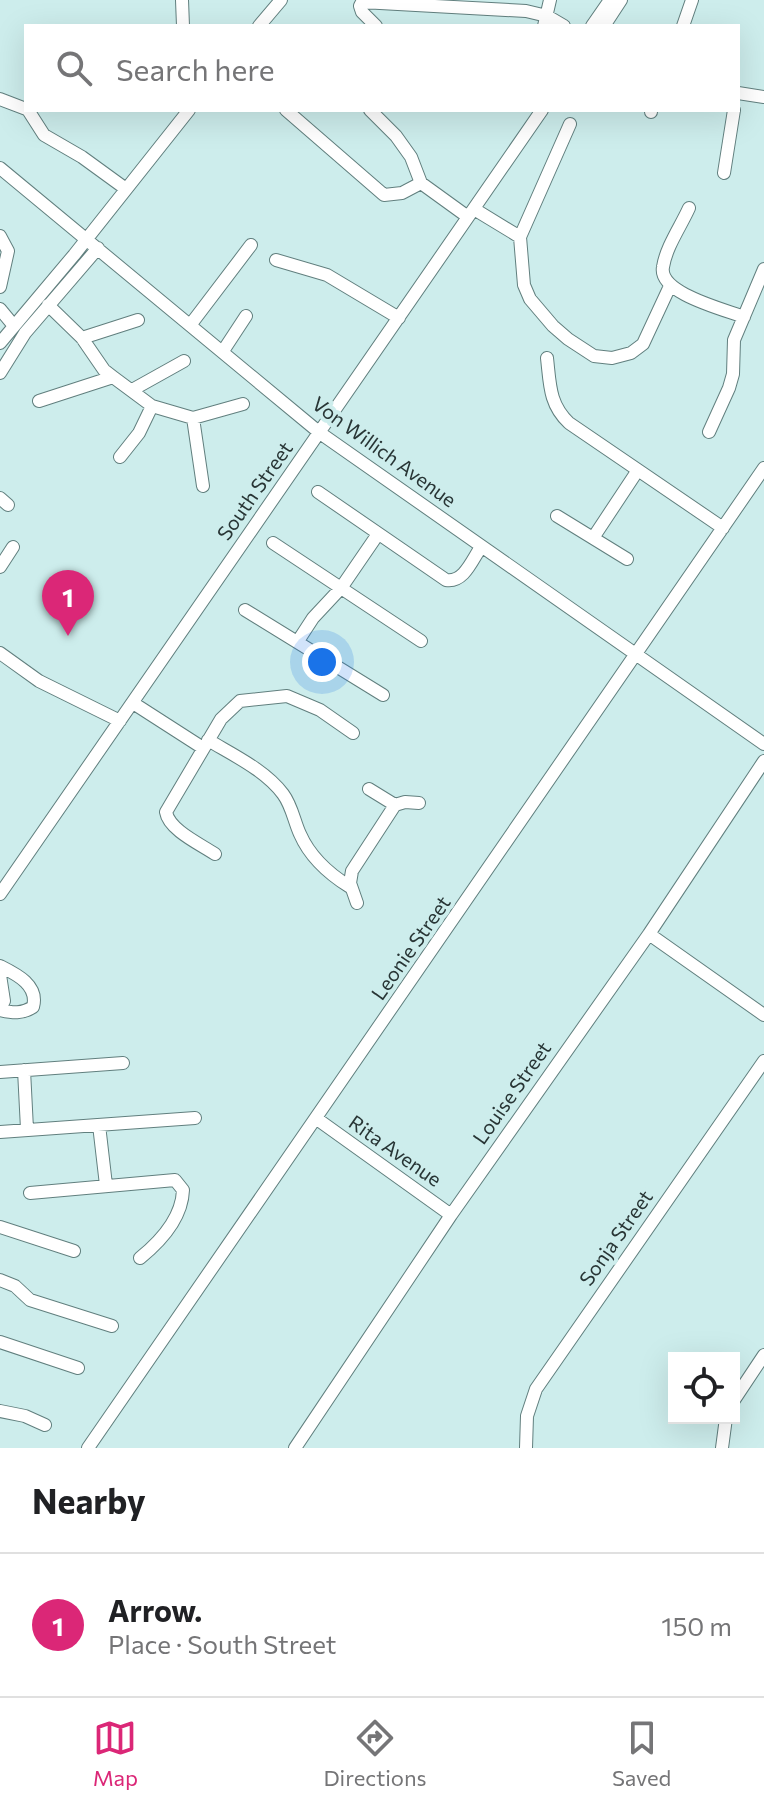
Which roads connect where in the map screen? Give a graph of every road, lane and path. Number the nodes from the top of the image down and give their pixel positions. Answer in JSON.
{"nodes":[{"id":1,"x":182,"y":0,"type":"edge"},
{"id":2,"x":281,"y":0,"type":"edge"},
{"id":3,"x":550,"y":0,"type":"edge"},
{"id":4,"x":610,"y":0,"type":"edge"},
{"id":5,"x":621,"y":0,"type":"edge"},
{"id":6,"x":692,"y":0,"type":"edge"},
{"id":7,"x":546,"y":21,"type":"edge"},
{"id":8,"x":183,"y":24,"type":"edge"},
{"id":9,"x":261,"y":24,"type":"edge"},
{"id":10,"x":374,"y":24,"type":"edge"},
{"id":11,"x":593,"y":24,"type":"edge"},
{"id":12,"x":605,"y":24,"type":"edge"},
{"id":13,"x":684,"y":24,"type":"edge"},
{"id":14,"x":740,"y":93,"type":"edge"},
{"id":15,"x":764,"y":97,"type":"edge"},
{"id":16,"x":0,"y":99,"type":"edge"},
{"id":17,"x":24,"y":108,"type":"edge"},
{"id":18,"x":29,"y":112,"type":"edge"},
{"id":19,"x":288,"y":112,"type":"edge"},
{"id":20,"x":372,"y":112,"type":"edge"},
{"id":21,"x":541,"y":112,"type":"edge"},
{"id":22,"x":734,"y":112,"type":"edge"},
{"id":23,"x":178,"y":116,"type":"edge"},
{"id":24,"x":570,"y":124,"type":"dead end"},
{"id":25,"x":0,"y":168,"type":"edge"},
{"id":26,"x":724,"y":173,"type":"dead end"},
{"id":27,"x":421,"y":183,"type":"junction"},
{"id":28,"x":126,"y":189,"type":"junction"},
{"id":29,"x":689,"y":208,"type":"dead end"},
{"id":30,"x":471,"y":213,"type":"junction"},
{"id":31,"x":0,"y":236,"type":"edge"},
{"id":32,"x":520,"y":237,"type":"junction"},
{"id":33,"x":87,"y":239,"type":"junction"},
{"id":34,"x":251,"y":245,"type":"dead end"},
{"id":35,"x":98,"y":248,"type":"junction"},
{"id":36,"x":276,"y":260,"type":"dead end"},
{"id":37,"x":764,"y":269,"type":"edge"},
{"id":38,"x":670,"y":286,"type":"junction"},
{"id":39,"x":0,"y":287,"type":"edge"},
{"id":40,"x":48,"y":305,"type":"junction"},
{"id":41,"x":0,"y":309,"type":"edge"},
{"id":42,"x":246,"y":316,"type":"dead end"},
{"id":43,"x":744,"y":317,"type":"junction"},
{"id":44,"x":399,"y":318,"type":"junction"},
{"id":45,"x":138,"y":320,"type":"dead end"},
{"id":46,"x":191,"y":324,"type":"junction"},
{"id":47,"x":14,"y":326,"type":"junction"},
{"id":48,"x":82,"y":338,"type":"junction"},
{"id":49,"x":0,"y":343,"type":"edge"},
{"id":50,"x":223,"y":351,"type":"junction"},
{"id":51,"x":547,"y":358,"type":"dead end"},
{"id":52,"x":184,"y":361,"type":"dead end"},
{"id":53,"x":0,"y":373,"type":"edge"},
{"id":54,"x":113,"y":377,"type":"junction"},
{"id":55,"x":132,"y":390,"type":"junction"},
{"id":56,"x":39,"y":401,"type":"dead end"},
{"id":57,"x":243,"y":404,"type":"dead end"},
{"id":58,"x":152,"y":406,"type":"junction"},
{"id":59,"x":193,"y":418,"type":"junction"},
{"id":60,"x":709,"y":432,"type":"dead end"},
{"id":61,"x":320,"y":433,"type":"junction"},
{"id":62,"x":120,"y":457,"type":"dead end"},
{"id":63,"x":764,"y":468,"type":"edge"},
{"id":64,"x":638,"y":470,"type":"junction"},
{"id":65,"x":203,"y":486,"type":"dead end"},
{"id":66,"x":318,"y":492,"type":"dead end"},
{"id":67,"x":557,"y":516,"type":"dead end"},
{"id":68,"x":723,"y":528,"type":"junction"},
{"id":69,"x":378,"y":534,"type":"junction"},
{"id":70,"x":593,"y":538,"type":"junction"},
{"id":71,"x":273,"y":543,"type":"dead end"},
{"id":72,"x":13,"y":547,"type":"dead end"},
{"id":73,"x":481,"y":547,"type":"junction"},
{"id":74,"x":627,"y":559,"type":"dead end"},
{"id":75,"x":0,"y":567,"type":"edge"},
{"id":76,"x":341,"y":588,"type":"junction"},
{"id":77,"x":245,"y":610,"type":"dead end"},
{"id":78,"x":298,"y":641,"type":"junction"},
{"id":79,"x":421,"y":641,"type":"dead end"},
{"id":80,"x":0,"y":653,"type":"edge"},
{"id":81,"x":636,"y":655,"type":"junction"},
{"id":82,"x":383,"y":695,"type":"dead end"},
{"id":83,"x":133,"y":703,"type":"junction"},
{"id":84,"x":120,"y":721,"type":"junction"},
{"id":85,"x":353,"y":733,"type":"dead end"},
{"id":86,"x":205,"y":744,"type":"junction"},
{"id":87,"x":764,"y":744,"type":"edge"},
{"id":88,"x":764,"y":761,"type":"edge"},
{"id":89,"x":369,"y":789,"type":"dead end"},
{"id":90,"x":419,"y":803,"type":"dead end"},
{"id":91,"x":395,"y":805,"type":"junction"},
{"id":92,"x":215,"y":854,"type":"dead end"},
{"id":93,"x":350,"y":887,"type":"junction"},
{"id":94,"x":0,"y":894,"type":"edge"},
{"id":95,"x":357,"y":903,"type":"dead end"},
{"id":96,"x":649,"y":934,"type":"junction"},
{"id":97,"x":0,"y":966,"type":"edge"},
{"id":98,"x":0,"y":975,"type":"edge"},
{"id":99,"x":0,"y":1009,"type":"edge"},
{"id":100,"x":764,"y":1015,"type":"edge"},
{"id":101,"x":764,"y":1061,"type":"edge"},
{"id":102,"x":123,"y":1063,"type":"dead end"},
{"id":103,"x":24,"y":1070,"type":"junction"},
{"id":104,"x":0,"y":1072,"type":"edge"},
{"id":105,"x":195,"y":1118,"type":"dead end"},
{"id":106,"x":317,"y":1119,"type":"junction"},
{"id":107,"x":99,"y":1125,"type":"junction"},
{"id":108,"x":27,"y":1129,"type":"junction"},
{"id":109,"x":0,"y":1132,"type":"edge"},
{"id":110,"x":106,"y":1185,"type":"junction"},
{"id":111,"x":30,"y":1193,"type":"dead end"},
{"id":112,"x":451,"y":1215,"type":"junction"},
{"id":113,"x":0,"y":1227,"type":"edge"},
{"id":114,"x":74,"y":1251,"type":"dead end"},
{"id":115,"x":140,"y":1258,"type":"dead end"},
{"id":116,"x":0,"y":1280,"type":"edge"},
{"id":117,"x":112,"y":1326,"type":"dead end"},
{"id":118,"x":0,"y":1342,"type":"edge"},
{"id":119,"x":764,"y":1355,"type":"edge"},
{"id":120,"x":78,"y":1368,"type":"dead end"},
{"id":121,"x":740,"y":1391,"type":"edge"},
{"id":122,"x":0,"y":1411,"type":"edge"},
{"id":123,"x":725,"y":1424,"type":"edge"},
{"id":124,"x":45,"y":1425,"type":"dead end"},
{"id":125,"x":88,"y":1448,"type":"edge"},
{"id":126,"x":295,"y":1448,"type":"edge"},
{"id":127,"x":526,"y":1448,"type":"edge"},
{"id":128,"x":722,"y":1448,"type":"edge"}],
"edges":[{"from":1,"to":8,"type":"street"},
{"from":2,"to":9,"type":"street"},
{"from":3,"to":7,"type":"street"},
{"from":4,"to":11,"type":"street"},
{"from":5,"to":12,"type":"street"},
{"from":6,"to":13,"type":"street"},
{"from":7,"to":10,"type":"street"},
{"from":14,"to":15,"type":"street"},
{"from":16,"to":17,"type":"street"},
{"from":18,"to":28,"type":"street"},
{"from":19,"to":27,"type":"street"},
{"from":20,"to":27,"type":"street"},
{"from":21,"to":30,"type":"street","name":"South Street"},
{"from":22,"to":26,"type":"street"},
{"from":23,"to":28,"type":"street"},
{"from":24,"to":32,"type":"street"},
{"from":25,"to":33,"type":"street","name":"Von Willich Avenue"},
{"from":27,"to":30,"type":"street"},
{"from":28,"to":33,"type":"street"},
{"from":29,"to":38,"type":"street"},
{"from":30,"to":32,"type":"street"},
{"from":30,"to":44,"type":"street","name":"South Street"},
{"from":31,"to":39,"type":"street"},
{"from":32,"to":38,"type":"street"},
{"from":33,"to":35,"type":"street","name":"Von Willich Avenue"},
{"from":33,"to":47,"type":"street"},
{"from":34,"to":46,"type":"street"},
{"from":35,"to":40,"type":"street"},
{"from":35,"to":46,"type":"street","name":"Von Willich Avenue"},
{"from":36,"to":44,"type":"street"},
{"from":37,"to":43,"type":"street"},
{"from":38,"to":43,"type":"street"},
{"from":40,"to":48,"type":"street"},
{"from":40,"to":53,"type":"street"},
{"from":41,"to":47,"type":"street"},
{"from":42,"to":50,"type":"street"},
{"from":43,"to":60,"type":"street"},
{"from":44,"to":61,"type":"street","name":"South Street"},
{"from":45,"to":48,"type":"street"},
{"from":46,"to":50,"type":"street","name":"Von Willich Avenue"},
{"from":47,"to":49,"type":"street"},
{"from":48,"to":54,"type":"street"},
{"from":50,"to":61,"type":"street","name":"Von Willich Avenue"},
{"from":51,"to":64,"type":"street"},
{"from":52,"to":55,"type":"street"},
{"from":54,"to":55,"type":"street"},
{"from":54,"to":56,"type":"street"},
{"from":55,"to":58,"type":"street"},
{"from":57,"to":59,"type":"street"},
{"from":58,"to":59,"type":"street"},
{"from":58,"to":62,"type":"street"},
{"from":59,"to":65,"type":"street"},
{"from":61,"to":73,"type":"street","name":"Von Willich Avenue"},
{"from":61,"to":83,"type":"street","name":"South Street"},
{"from":63,"to":68,"type":"street","name":"Leonie Street"},
{"from":64,"to":68,"type":"street"},
{"from":64,"to":70,"type":"street"},
{"from":66,"to":69,"type":"street"},
{"from":67,"to":70,"type":"street"},
{"from":68,"to":81,"type":"street","name":"Leonie Street"},
{"from":69,"to":73,"type":"street"},
{"from":69,"to":76,"type":"street"},
{"from":70,"to":74,"type":"street"},
{"from":71,"to":76,"type":"street"},
{"from":72,"to":75,"type":"street"},
{"from":73,"to":81,"type":"street","name":"Von Willich Avenue"},
{"from":76,"to":78,"type":"street"},
{"from":76,"to":79,"type":"street"},
{"from":77,"to":78,"type":"street"},
{"from":78,"to":82,"type":"street"},
{"from":80,"to":84,"type":"street"},
{"from":81,"to":87,"type":"street","name":"Von Willich Avenue"},
{"from":81,"to":106,"type":"street","name":"Leonie Street"},
{"from":83,"to":84,"type":"street","name":"South Street"},
{"from":83,"to":86,"type":"street"},
{"from":84,"to":94,"type":"street","name":"South Street"},
{"from":85,"to":86,"type":"street"},
{"from":86,"to":92,"type":"street"},
{"from":86,"to":93,"type":"street"},
{"from":88,"to":96,"type":"street","name":"Louise Street"},
{"from":89,"to":91,"type":"street"},
{"from":90,"to":91,"type":"street"},
{"from":91,"to":93,"type":"street"},
{"from":93,"to":95,"type":"street"},
{"from":96,"to":100,"type":"street"},
{"from":96,"to":112,"type":"street","name":"Louise Street"},
{"from":97,"to":99,"type":"street"},
{"from":98,"to":99,"type":"street"},
{"from":101,"to":127,"type":"street","name":"Sonja Street"},
{"from":102,"to":103,"type":"street"},
{"from":103,"to":104,"type":"street"},
{"from":103,"to":108,"type":"street"},
{"from":105,"to":107,"type":"street"},
{"from":106,"to":112,"type":"street","name":"Rita Avenue"},
{"from":106,"to":125,"type":"street","name":"Leonie Street"},
{"from":107,"to":108,"type":"street"},
{"from":107,"to":110,"type":"street"},
{"from":108,"to":109,"type":"street"},
{"from":110,"to":111,"type":"street"},
{"from":110,"to":115,"type":"street"},
{"from":112,"to":126,"type":"street","name":"Louise Street"},
{"from":113,"to":114,"type":"street"},
{"from":116,"to":117,"type":"street"},
{"from":118,"to":120,"type":"street"},
{"from":119,"to":121,"type":"street"},
{"from":122,"to":124,"type":"street"},
{"from":123,"to":128,"type":"street"}]}
